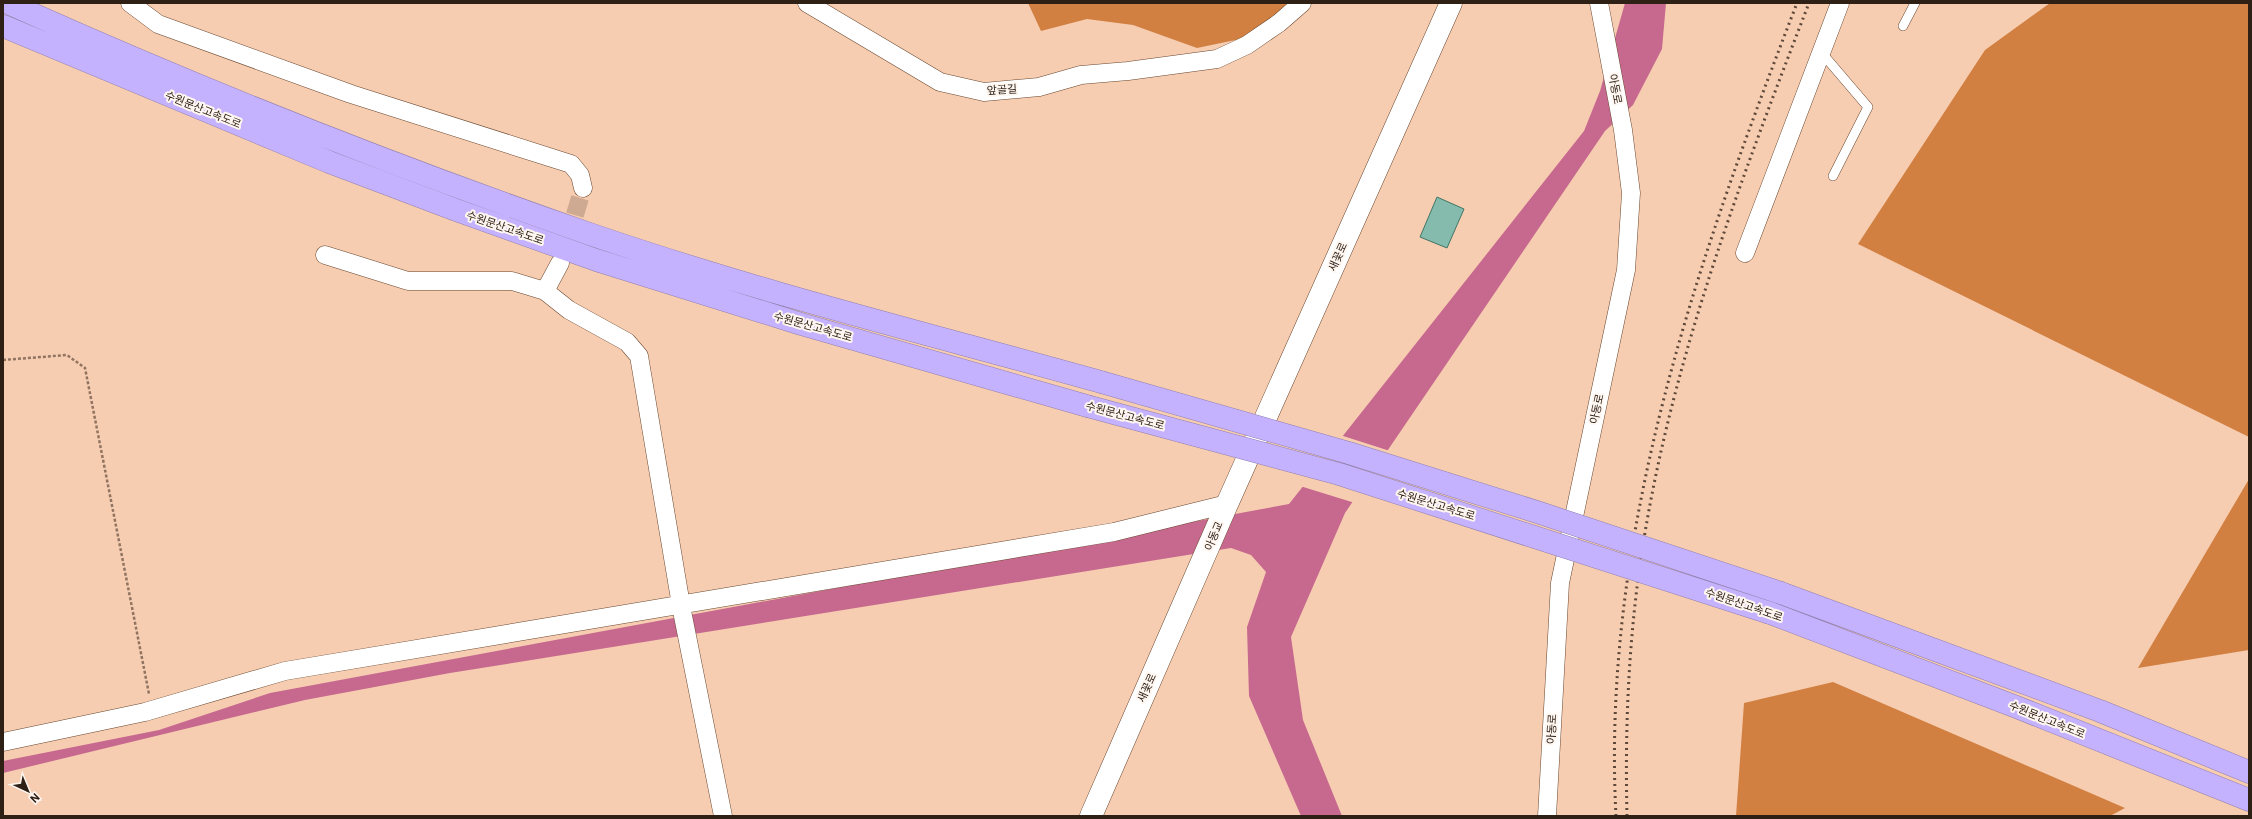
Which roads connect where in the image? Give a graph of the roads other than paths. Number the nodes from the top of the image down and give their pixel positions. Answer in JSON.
{"nodes":[{"id":1,"x":8,"y":3,"type":"edge"},
{"id":2,"x":130,"y":3,"type":"edge"},
{"id":3,"x":806,"y":3,"type":"edge"},
{"id":4,"x":1302,"y":3,"type":"edge"},
{"id":5,"x":1452,"y":3,"type":"edge"},
{"id":6,"x":1600,"y":3,"type":"edge"},
{"id":7,"x":1840,"y":3,"type":"edge"},
{"id":8,"x":1916,"y":3,"type":"edge"},
{"id":9,"x":3,"y":26,"type":"edge"},
{"id":10,"x":1903,"y":26,"type":"dead end"},
{"id":11,"x":1821,"y":52,"type":"junction"},
{"id":12,"x":1833,"y":176,"type":"dead end"},
{"id":13,"x":583,"y":188,"type":"tunnel mouth"},
{"id":14,"x":1746,"y":253,"type":"dead end"},
{"id":15,"x":325,"y":255,"type":"dead end"},
{"id":16,"x":560,"y":263,"type":"dead end"},
{"id":17,"x":545,"y":291,"type":"junction"},
{"id":18,"x":1225,"y":507,"type":"junction"},
{"id":19,"x":1203,"y":561,"type":"joint"},
{"id":20,"x":681,"y":608,"type":"junction"},
{"id":21,"x":3,"y":742,"type":"edge"},
{"id":22,"x":2249,"y":772,"type":"edge"},
{"id":23,"x":2249,"y":800,"type":"edge"},
{"id":24,"x":723,"y":816,"type":"edge"},
{"id":25,"x":1091,"y":816,"type":"edge"},
{"id":26,"x":1547,"y":816,"type":"edge"}],
"edges":[{"from":1,"to":22,"type":"highway","name":"수원문산고속도로","bridge":true},
{"from":2,"to":13,"type":"street"},
{"from":3,"to":4,"type":"street","name":"앞골길"},
{"from":5,"to":18,"type":"street","name":"새꽃로"},
{"from":6,"to":26,"type":"street","name":"아동로"},
{"from":7,"to":11,"type":"street"},
{"from":8,"to":10,"type":"lane"},
{"from":9,"to":23,"type":"highway","name":"수원문산고속도로","bridge":true},
{"from":11,"to":12,"type":"lane"},
{"from":11,"to":14,"type":"street"},
{"from":15,"to":17,"type":"street"},
{"from":16,"to":17,"type":"street"},
{"from":17,"to":20,"type":"street"},
{"from":18,"to":19,"type":"street","name":"아동교"},
{"from":18,"to":20,"type":"street"},
{"from":19,"to":25,"type":"street","name":"새꽃로"},
{"from":20,"to":21,"type":"street"},
{"from":20,"to":24,"type":"street"}]}
